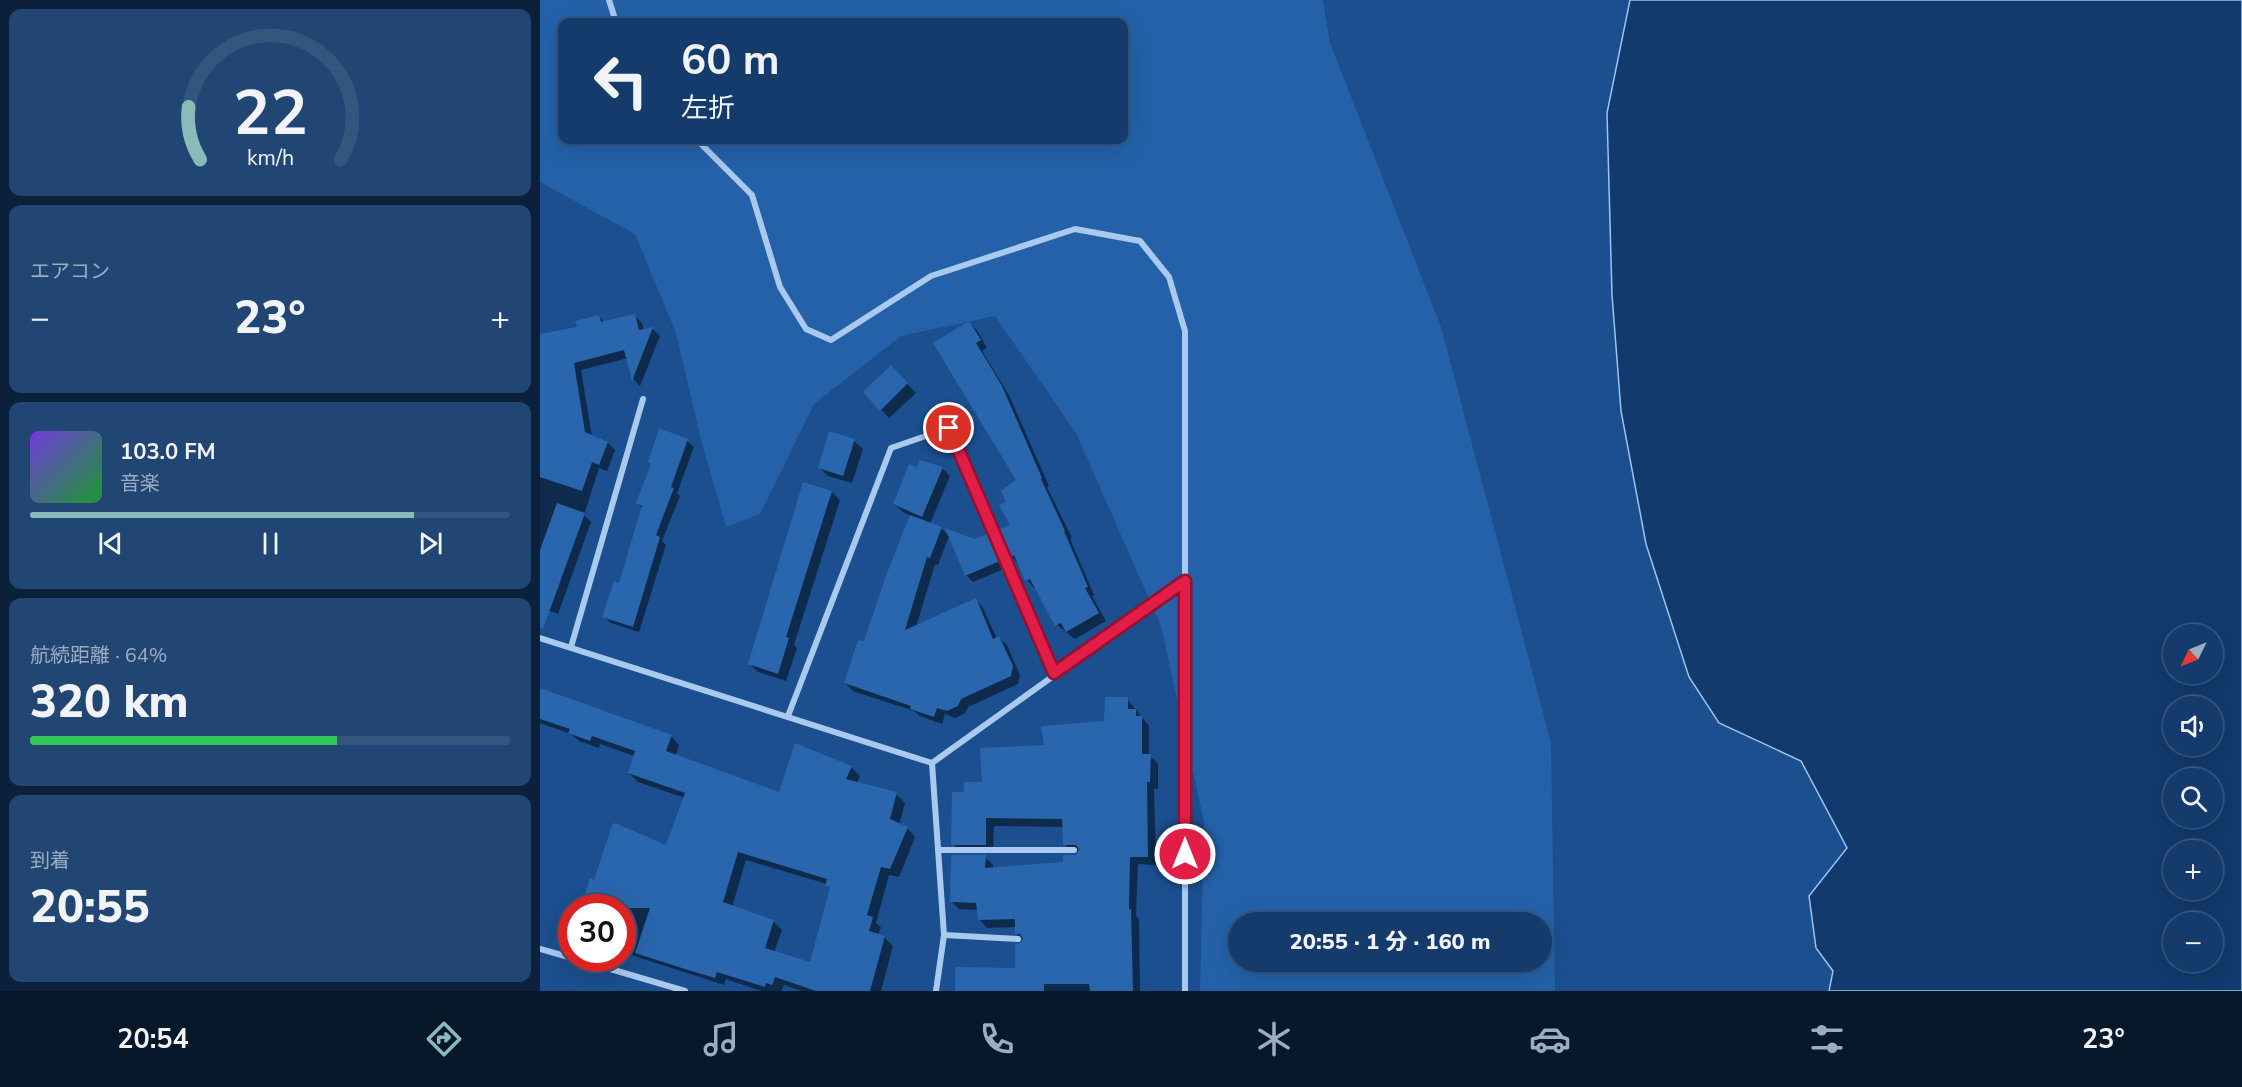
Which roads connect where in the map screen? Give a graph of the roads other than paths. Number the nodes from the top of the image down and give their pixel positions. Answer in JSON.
{"nodes":[{"id":1,"x":609,"y":0,"type":"edge"},
{"id":2,"x":615,"y":18,"type":"edge"},
{"id":3,"x":701,"y":144,"type":"edge"},
{"id":4,"x":643,"y":399,"type":"dead end"},
{"id":5,"x":1185,"y":581,"type":"junction"},
{"id":6,"x":540,"y":638,"type":"edge"},
{"id":7,"x":571,"y":647,"type":"junction"},
{"id":8,"x":1054,"y":673,"type":"junction"},
{"id":9,"x":788,"y":716,"type":"junction"},
{"id":10,"x":932,"y":762,"type":"junction"},
{"id":11,"x":938,"y":850,"type":"junction"},
{"id":12,"x":1074,"y":850,"type":"dead end"},
{"id":13,"x":944,"y":934,"type":"junction"},
{"id":14,"x":1018,"y":939,"type":"dead end"},
{"id":15,"x":540,"y":949,"type":"edge"},
{"id":16,"x":558,"y":954,"type":"edge"},
{"id":17,"x":620,"y":972,"type":"edge"},
{"id":18,"x":685,"y":991,"type":"edge"},
{"id":19,"x":936,"y":991,"type":"edge"},
{"id":20,"x":1185,"y":991,"type":"edge"}],
"edges":[{"from":1,"to":2,"type":"street"},
{"from":3,"to":5,"type":"street"},
{"from":4,"to":7,"type":"street"},
{"from":5,"to":8,"type":"street"},
{"from":5,"to":20,"type":"street"},
{"from":6,"to":7,"type":"street"},
{"from":7,"to":9,"type":"street"},
{"from":8,"to":9,"type":"street"},
{"from":8,"to":10,"type":"street"},
{"from":9,"to":10,"type":"street"},
{"from":10,"to":11,"type":"street"},
{"from":11,"to":12,"type":"street"},
{"from":11,"to":13,"type":"street"},
{"from":13,"to":14,"type":"street"},
{"from":13,"to":19,"type":"street"},
{"from":15,"to":16,"type":"street"},
{"from":17,"to":18,"type":"street"}]}
